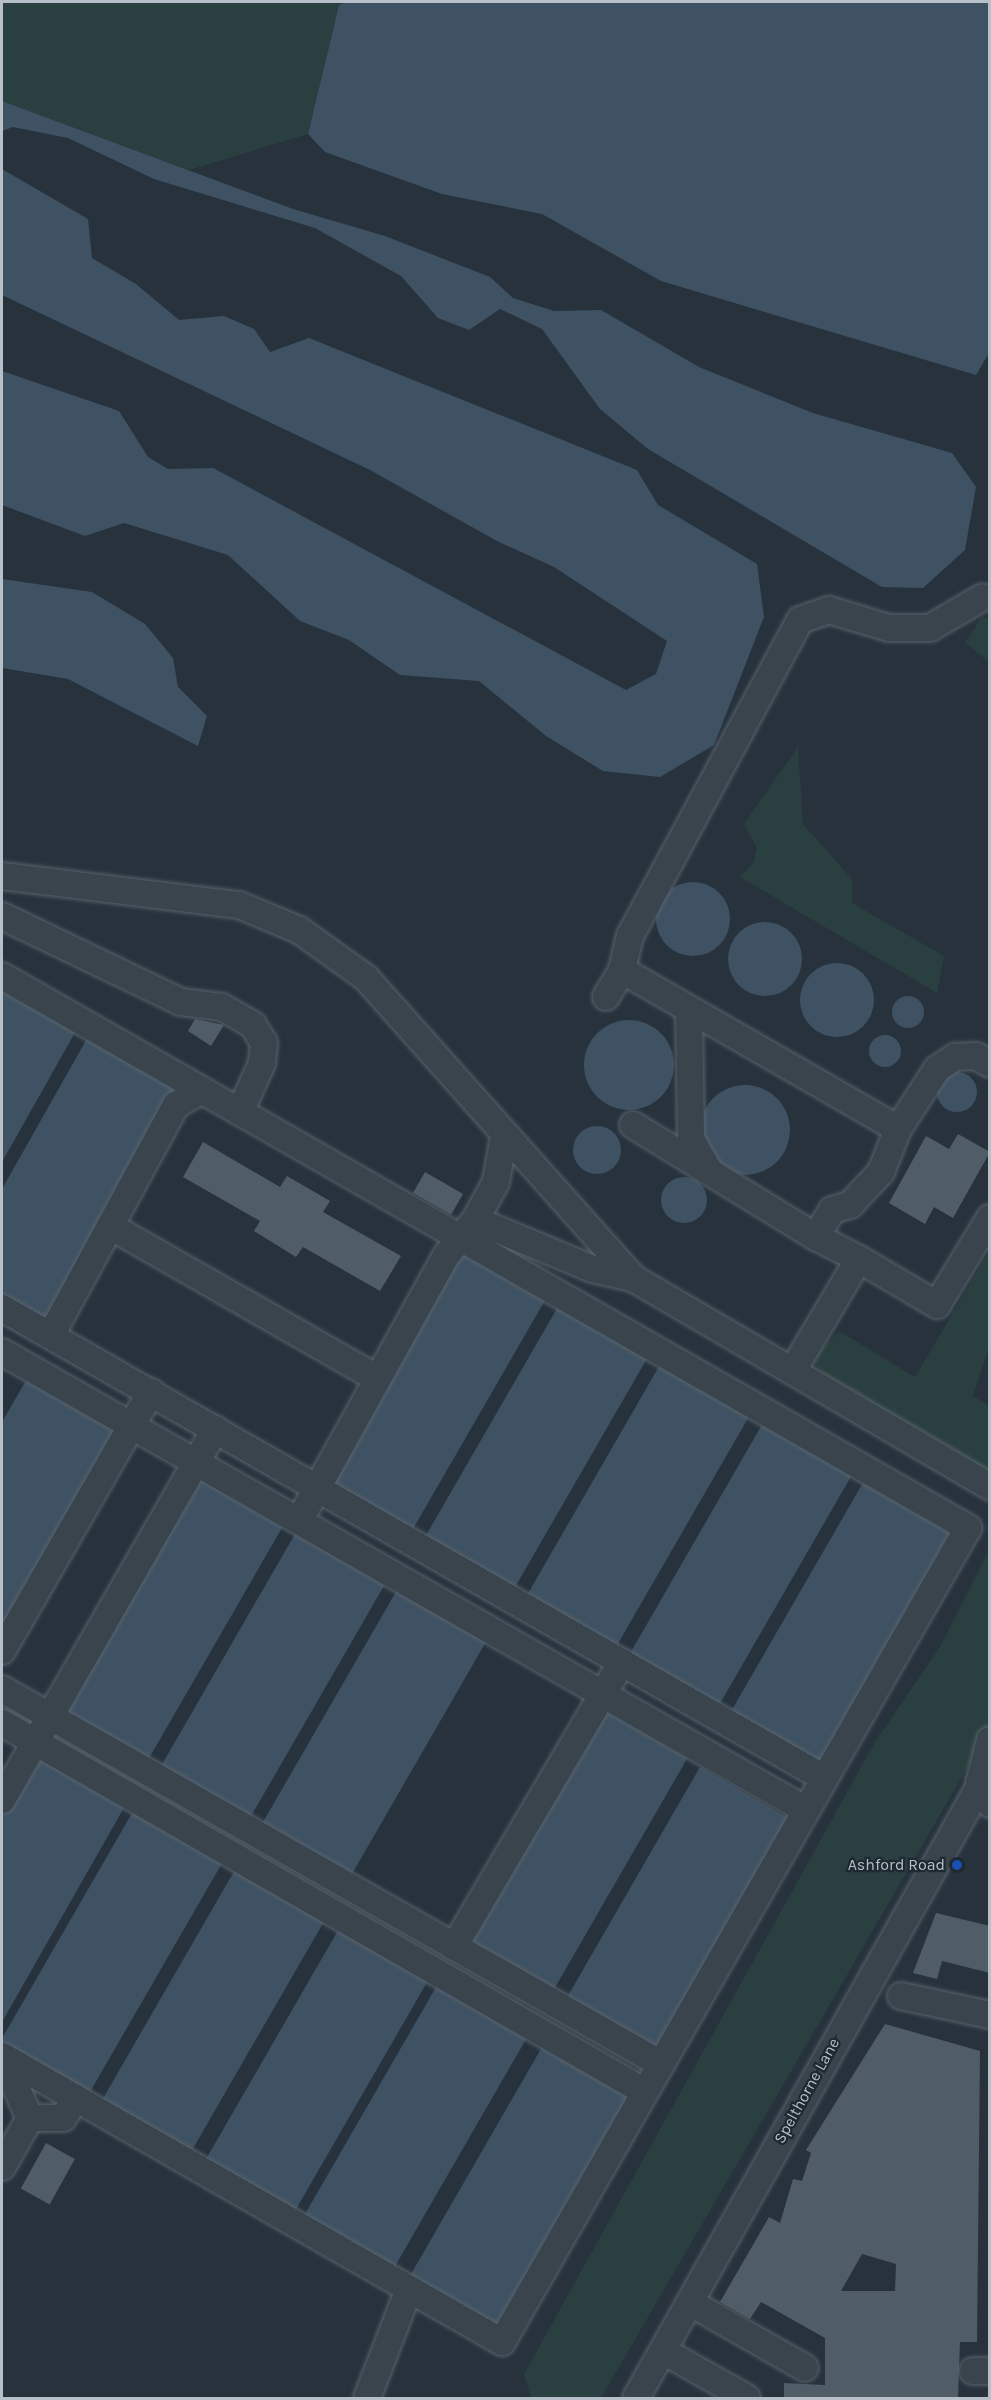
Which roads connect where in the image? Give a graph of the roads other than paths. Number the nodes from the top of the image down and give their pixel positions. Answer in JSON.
{"nodes":[{"id":1,"x":984,"y":597,"type":"dead end"},
{"id":2,"x":2,"y":876,"type":"edge"},
{"id":3,"x":2,"y":916,"type":"edge"},
{"id":4,"x":622,"y":970,"type":"junction"},
{"id":5,"x":2,"y":976,"type":"edge"},
{"id":6,"x":606,"y":997,"type":"dead end"},
{"id":7,"x":688,"y":1009,"type":"junction"},
{"id":8,"x":990,"y":1064,"type":"edge"},
{"id":9,"x":202,"y":1090,"type":"junction"},
{"id":10,"x":240,"y":1112,"type":"junction"},
{"id":11,"x":633,"y":1125,"type":"dead end"},
{"id":12,"x":898,"y":1129,"type":"junction"},
{"id":13,"x":504,"y":1136,"type":"junction"},
{"id":14,"x":708,"y":1169,"type":"junction"},
{"id":15,"x":990,"y":1218,"type":"edge"},
{"id":16,"x":110,"y":1226,"type":"junction"},
{"id":17,"x":467,"y":1229,"type":"junction"},
{"id":18,"x":816,"y":1237,"type":"junction"},
{"id":19,"x":859,"y":1259,"type":"junction"},
{"id":20,"x":633,"y":1278,"type":"junction"},
{"id":21,"x":2,"y":1308,"type":"edge"},
{"id":22,"x":45,"y":1332,"type":"junction"},
{"id":23,"x":11,"y":1357,"type":"edge"},
{"id":24,"x":793,"y":1370,"type":"junction"},
{"id":25,"x":376,"y":1378,"type":"junction"},
{"id":26,"x":151,"y":1392,"type":"junction"},
{"id":27,"x":131,"y":1426,"type":"junction"},
{"id":28,"x":215,"y":1429,"type":"junction"},
{"id":29,"x":194,"y":1462,"type":"junction"},
{"id":30,"x":314,"y":1485,"type":"junction"},
{"id":31,"x":990,"y":1487,"type":"edge"},
{"id":32,"x":299,"y":1521,"type":"junction"},
{"id":33,"x":418,"y":1544,"type":"junction"},
{"id":34,"x":399,"y":1578,"type":"junction"},
{"id":35,"x":526,"y":1607,"type":"junction"},
{"id":36,"x":507,"y":1640,"type":"junction"},
{"id":37,"x":2,"y":1651,"type":"edge"},
{"id":38,"x":622,"y":1662,"type":"junction"},
{"id":39,"x":2,"y":1689,"type":"edge"},
{"id":40,"x":600,"y":1694,"type":"junction"},
{"id":41,"x":50,"y":1717,"type":"junction"},
{"id":42,"x":722,"y":1720,"type":"junction"},
{"id":43,"x":2,"y":1723,"type":"edge"},
{"id":44,"x":990,"y":1740,"type":"edge"},
{"id":45,"x":35,"y":1743,"type":"junction"},
{"id":46,"x":703,"y":1751,"type":"junction"},
{"id":47,"x":147,"y":1772,"type":"junction"},
{"id":48,"x":824,"y":1778,"type":"junction"},
{"id":49,"x":986,"y":1785,"type":"edge"},
{"id":50,"x":132,"y":1798,"type":"junction"},
{"id":51,"x":2,"y":1800,"type":"edge"},
{"id":52,"x":806,"y":1810,"type":"junction"},
{"id":53,"x":235,"y":1822,"type":"junction"},
{"id":54,"x":219,"y":1848,"type":"junction"},
{"id":55,"x":354,"y":1890,"type":"junction"},
{"id":56,"x":338,"y":1916,"type":"junction"},
{"id":57,"x":454,"y":1947,"type":"junction"},
{"id":58,"x":901,"y":1996,"type":"dead end"},
{"id":59,"x":555,"y":2004,"type":"junction"},
{"id":60,"x":990,"y":2015,"type":"edge"},
{"id":61,"x":539,"y":2031,"type":"junction"},
{"id":62,"x":7,"y":2059,"type":"edge"},
{"id":63,"x":661,"y":2064,"type":"junction"},
{"id":64,"x":645,"y":2092,"type":"junction"},
{"id":65,"x":76,"y":2099,"type":"junction"},
{"id":66,"x":30,"y":2118,"type":"junction"},
{"id":67,"x":2,"y":2167,"type":"edge"},
{"id":68,"x":409,"y":2289,"type":"junction"},
{"id":69,"x":691,"y":2302,"type":"junction"},
{"id":70,"x":663,"y":2351,"type":"junction"},
{"id":71,"x":806,"y":2368,"type":"dead end"},
{"id":72,"x":367,"y":2398,"type":"edge"},
{"id":73,"x":636,"y":2398,"type":"edge"},
{"id":74,"x":747,"y":2398,"type":"edge"}],
"edges":[{"from":1,"to":4,"type":"street"},
{"from":2,"to":13,"type":"street"},
{"from":3,"to":10,"type":"street"},
{"from":4,"to":6,"type":"street"},
{"from":4,"to":7,"type":"street"},
{"from":5,"to":9,"type":"street"},
{"from":7,"to":12,"type":"street"},
{"from":7,"to":14,"type":"street"},
{"from":8,"to":12,"type":"street"},
{"from":9,"to":10,"type":"street"},
{"from":9,"to":16,"type":"street"},
{"from":10,"to":17,"type":"street"},
{"from":11,"to":14,"type":"street"},
{"from":12,"to":18,"type":"street"},
{"from":13,"to":17,"type":"street"},
{"from":13,"to":20,"type":"street"},
{"from":14,"to":18,"type":"street"},
{"from":15,"to":19,"type":"street"},
{"from":16,"to":22,"type":"street"},
{"from":16,"to":25,"type":"street"},
{"from":17,"to":20,"type":"street"},
{"from":17,"to":25,"type":"street"},
{"from":17,"to":48,"type":"street"},
{"from":18,"to":19,"type":"street"},
{"from":19,"to":24,"type":"street"},
{"from":20,"to":24,"type":"street"},
{"from":21,"to":22,"type":"street"},
{"from":22,"to":23,"type":"street"},
{"from":22,"to":26,"type":"street"},
{"from":23,"to":27,"type":"street"},
{"from":24,"to":31,"type":"street"},
{"from":25,"to":30,"type":"street"},
{"from":26,"to":27,"type":"street"},
{"from":26,"to":28,"type":"street"},
{"from":27,"to":29,"type":"street"},
{"from":27,"to":37,"type":"street"},
{"from":28,"to":29,"type":"street"},
{"from":28,"to":30,"type":"street"},
{"from":29,"to":32,"type":"street"},
{"from":29,"to":41,"type":"street"},
{"from":30,"to":32,"type":"street"},
{"from":30,"to":33,"type":"street"},
{"from":32,"to":34,"type":"street"},
{"from":33,"to":34,"type":"street"},
{"from":33,"to":35,"type":"street"},
{"from":34,"to":36,"type":"street"},
{"from":35,"to":36,"type":"street"},
{"from":35,"to":38,"type":"street"},
{"from":36,"to":40,"type":"street"},
{"from":38,"to":40,"type":"street"},
{"from":38,"to":42,"type":"street"},
{"from":39,"to":41,"type":"street"},
{"from":40,"to":46,"type":"street"},
{"from":40,"to":57,"type":"street"},
{"from":41,"to":45,"type":"street"},
{"from":41,"to":47,"type":"street"},
{"from":42,"to":46,"type":"street"},
{"from":42,"to":48,"type":"street"},
{"from":43,"to":45,"type":"street"},
{"from":44,"to":49,"type":"street","name":"Spelthorne Lane"},
{"from":45,"to":50,"type":"street"},
{"from":45,"to":51,"type":"street"},
{"from":46,"to":52,"type":"street"},
{"from":47,"to":50,"type":"street"},
{"from":47,"to":53,"type":"street"},
{"from":48,"to":52,"type":"street"},
{"from":49,"to":69,"type":"street","name":"Spelthorne Lane"},
{"from":50,"to":54,"type":"street"},
{"from":52,"to":63,"type":"street"},
{"from":53,"to":54,"type":"street"},
{"from":53,"to":55,"type":"street"},
{"from":54,"to":56,"type":"street"},
{"from":55,"to":56,"type":"street"},
{"from":55,"to":57,"type":"street"},
{"from":56,"to":61,"type":"street"},
{"from":57,"to":59,"type":"street"},
{"from":58,"to":60,"type":"street"},
{"from":59,"to":61,"type":"street"},
{"from":59,"to":63,"type":"street"},
{"from":61,"to":64,"type":"street"},
{"from":62,"to":65,"type":"street"},
{"from":62,"to":66,"type":"street"},
{"from":63,"to":64,"type":"street"},
{"from":64,"to":68,"type":"street"},
{"from":65,"to":66,"type":"street"},
{"from":65,"to":68,"type":"street"},
{"from":66,"to":67,"type":"street"},
{"from":68,"to":72,"type":"street"},
{"from":69,"to":70,"type":"street","name":"Spelthorne Lane"},
{"from":69,"to":71,"type":"street"},
{"from":70,"to":73,"type":"street","name":"Spelthorne Lane"},
{"from":70,"to":74,"type":"street"}]}
